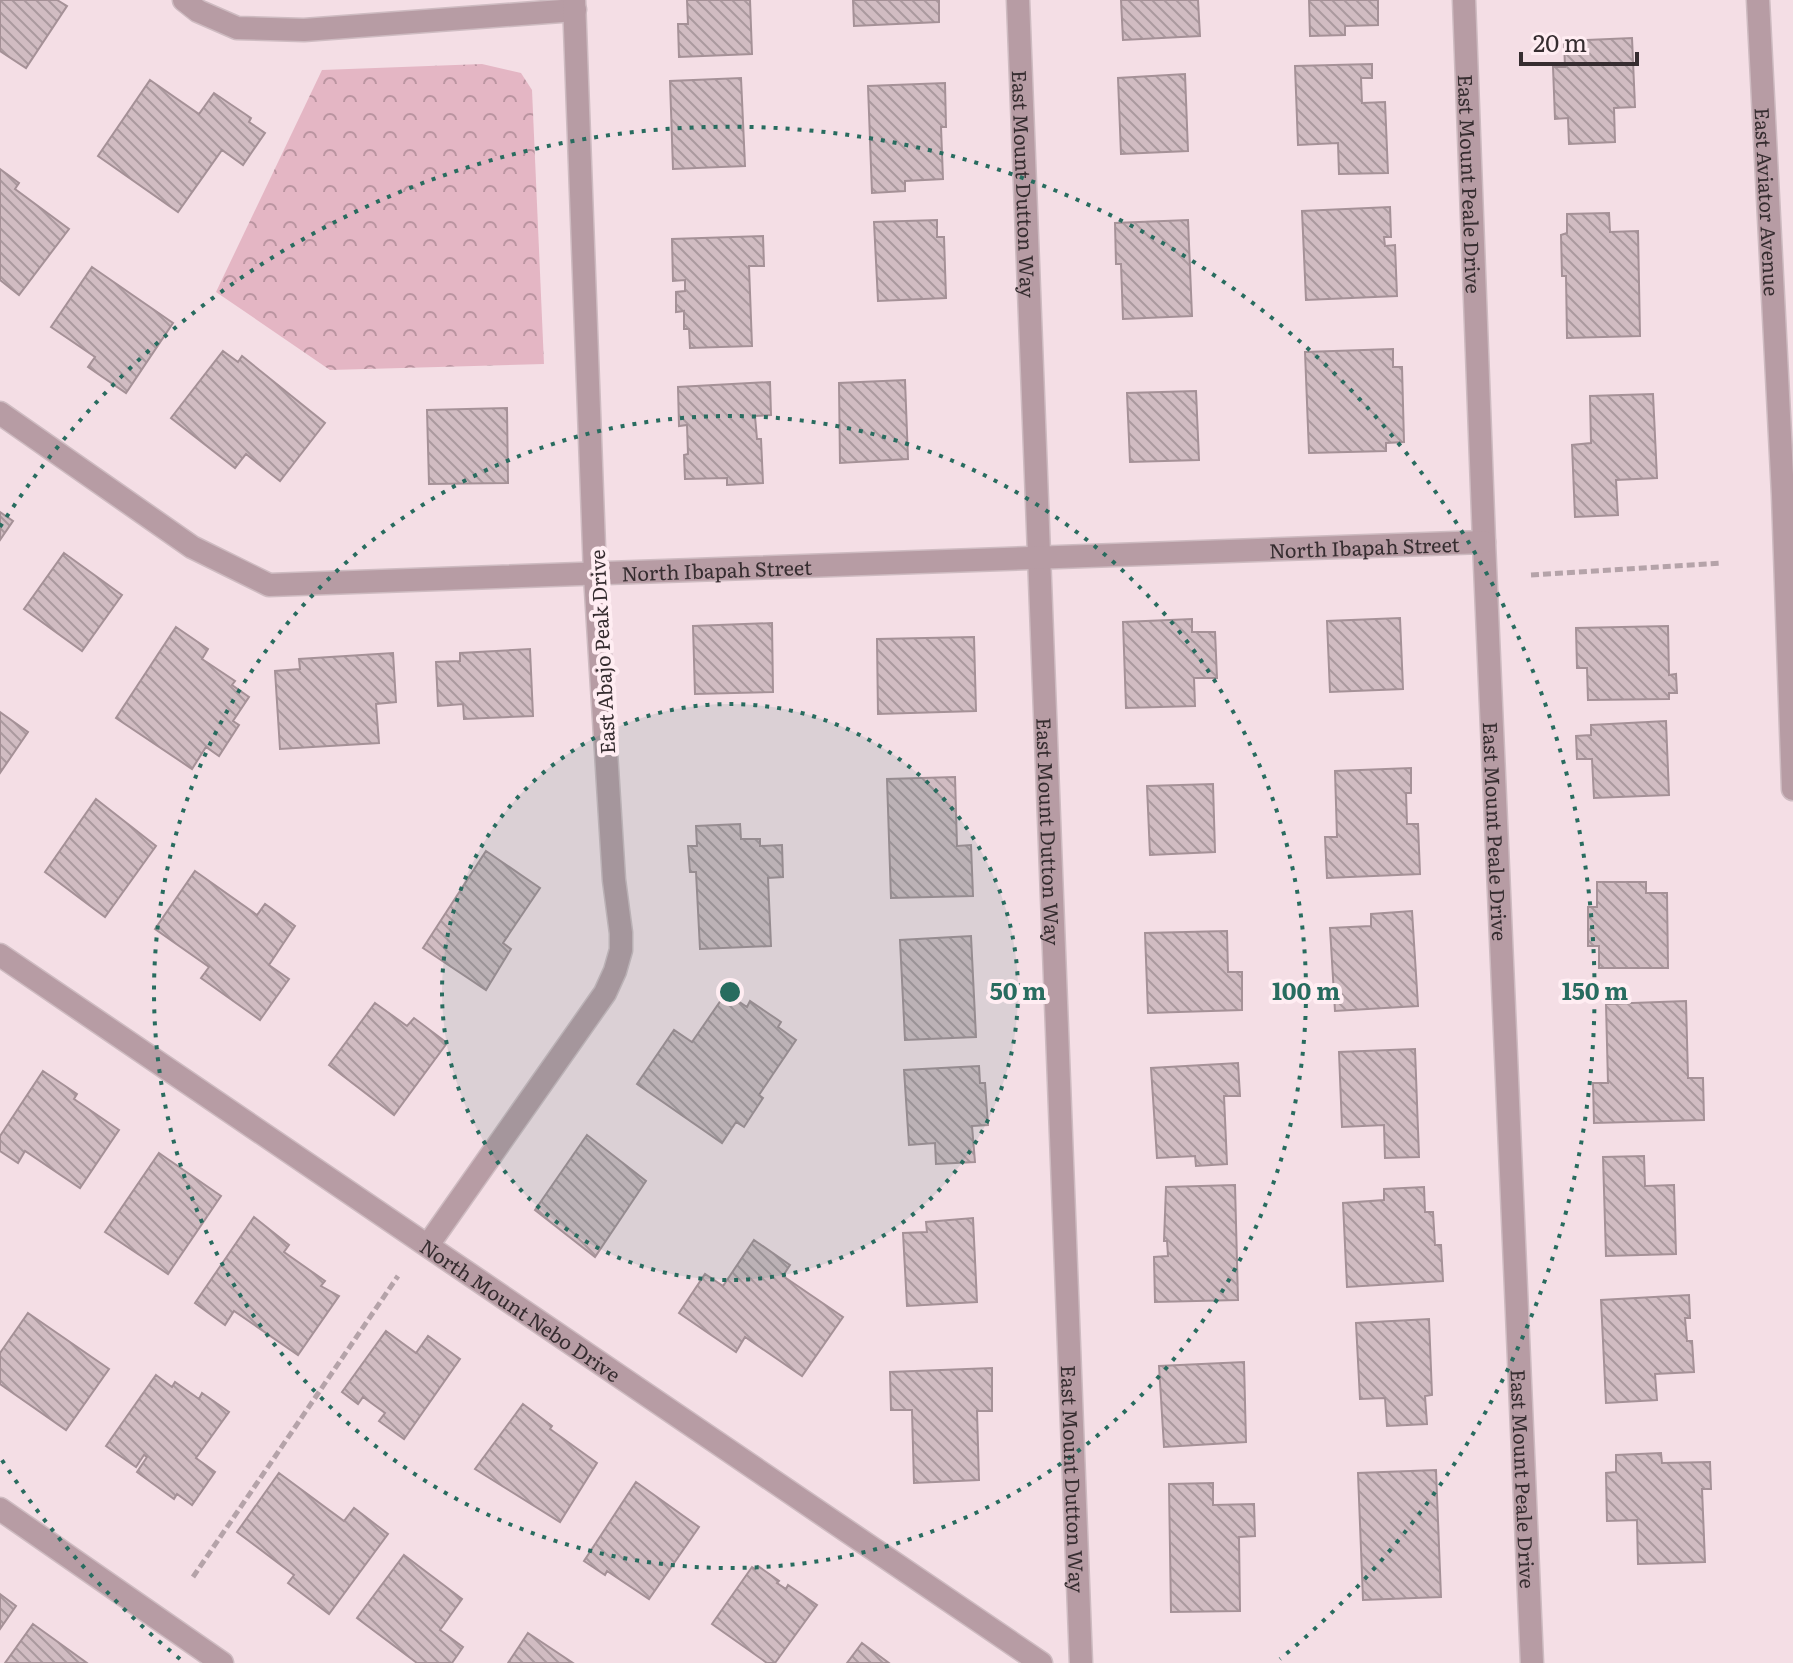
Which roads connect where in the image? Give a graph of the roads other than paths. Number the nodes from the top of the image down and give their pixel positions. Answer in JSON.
{"nodes":[{"id":1,"x":184,"y":0,"type":"edge"},
{"id":2,"x":1018,"y":0,"type":"edge"},
{"id":3,"x":1464,"y":0,"type":"edge"},
{"id":4,"x":1758,"y":0,"type":"edge"},
{"id":5,"x":574,"y":5,"type":"edge"},
{"id":6,"x":0,"y":413,"type":"edge"},
{"id":7,"x":1788,"y":495,"type":"edge"},
{"id":8,"x":1484,"y":542,"type":"junction"},
{"id":9,"x":1040,"y":557,"type":"junction"},
{"id":10,"x":595,"y":575,"type":"junction"},
{"id":11,"x":1793,"y":789,"type":"edge"},
{"id":12,"x":0,"y":955,"type":"edge"},
{"id":13,"x":428,"y":1245,"type":"junction"},
{"id":14,"x":0,"y":1509,"type":"edge"},
{"id":15,"x":222,"y":1663,"type":"edge"},
{"id":16,"x":1041,"y":1663,"type":"edge"},
{"id":17,"x":1081,"y":1663,"type":"edge"},
{"id":18,"x":1532,"y":1663,"type":"edge"}],
"edges":[{"from":1,"to":5,"type":"street"},
{"from":2,"to":9,"type":"street","name":"East Mount Dutton Way"},
{"from":3,"to":8,"type":"street","name":"East Mount Peale Drive"},
{"from":4,"to":7,"type":"street","name":"East Aviator Avenue"},
{"from":5,"to":10,"type":"street","name":"East Abajo Peak Drive"},
{"from":6,"to":10,"type":"street","name":"North Ibapah Street"},
{"from":7,"to":11,"type":"street","name":"East Aviator Avenue"},
{"from":8,"to":9,"type":"street","name":"North Ibapah Street"},
{"from":8,"to":18,"type":"street","name":"East Mount Peale Drive"},
{"from":9,"to":10,"type":"street","name":"North Ibapah Street"},
{"from":9,"to":17,"type":"street","name":"East Mount Dutton Way"},
{"from":10,"to":13,"type":"street","name":"East Abajo Peak Drive"},
{"from":12,"to":13,"type":"street","name":"North Mount Nebo Drive"},
{"from":13,"to":16,"type":"street","name":"North Mount Nebo Drive"},
{"from":14,"to":15,"type":"street"}]}
